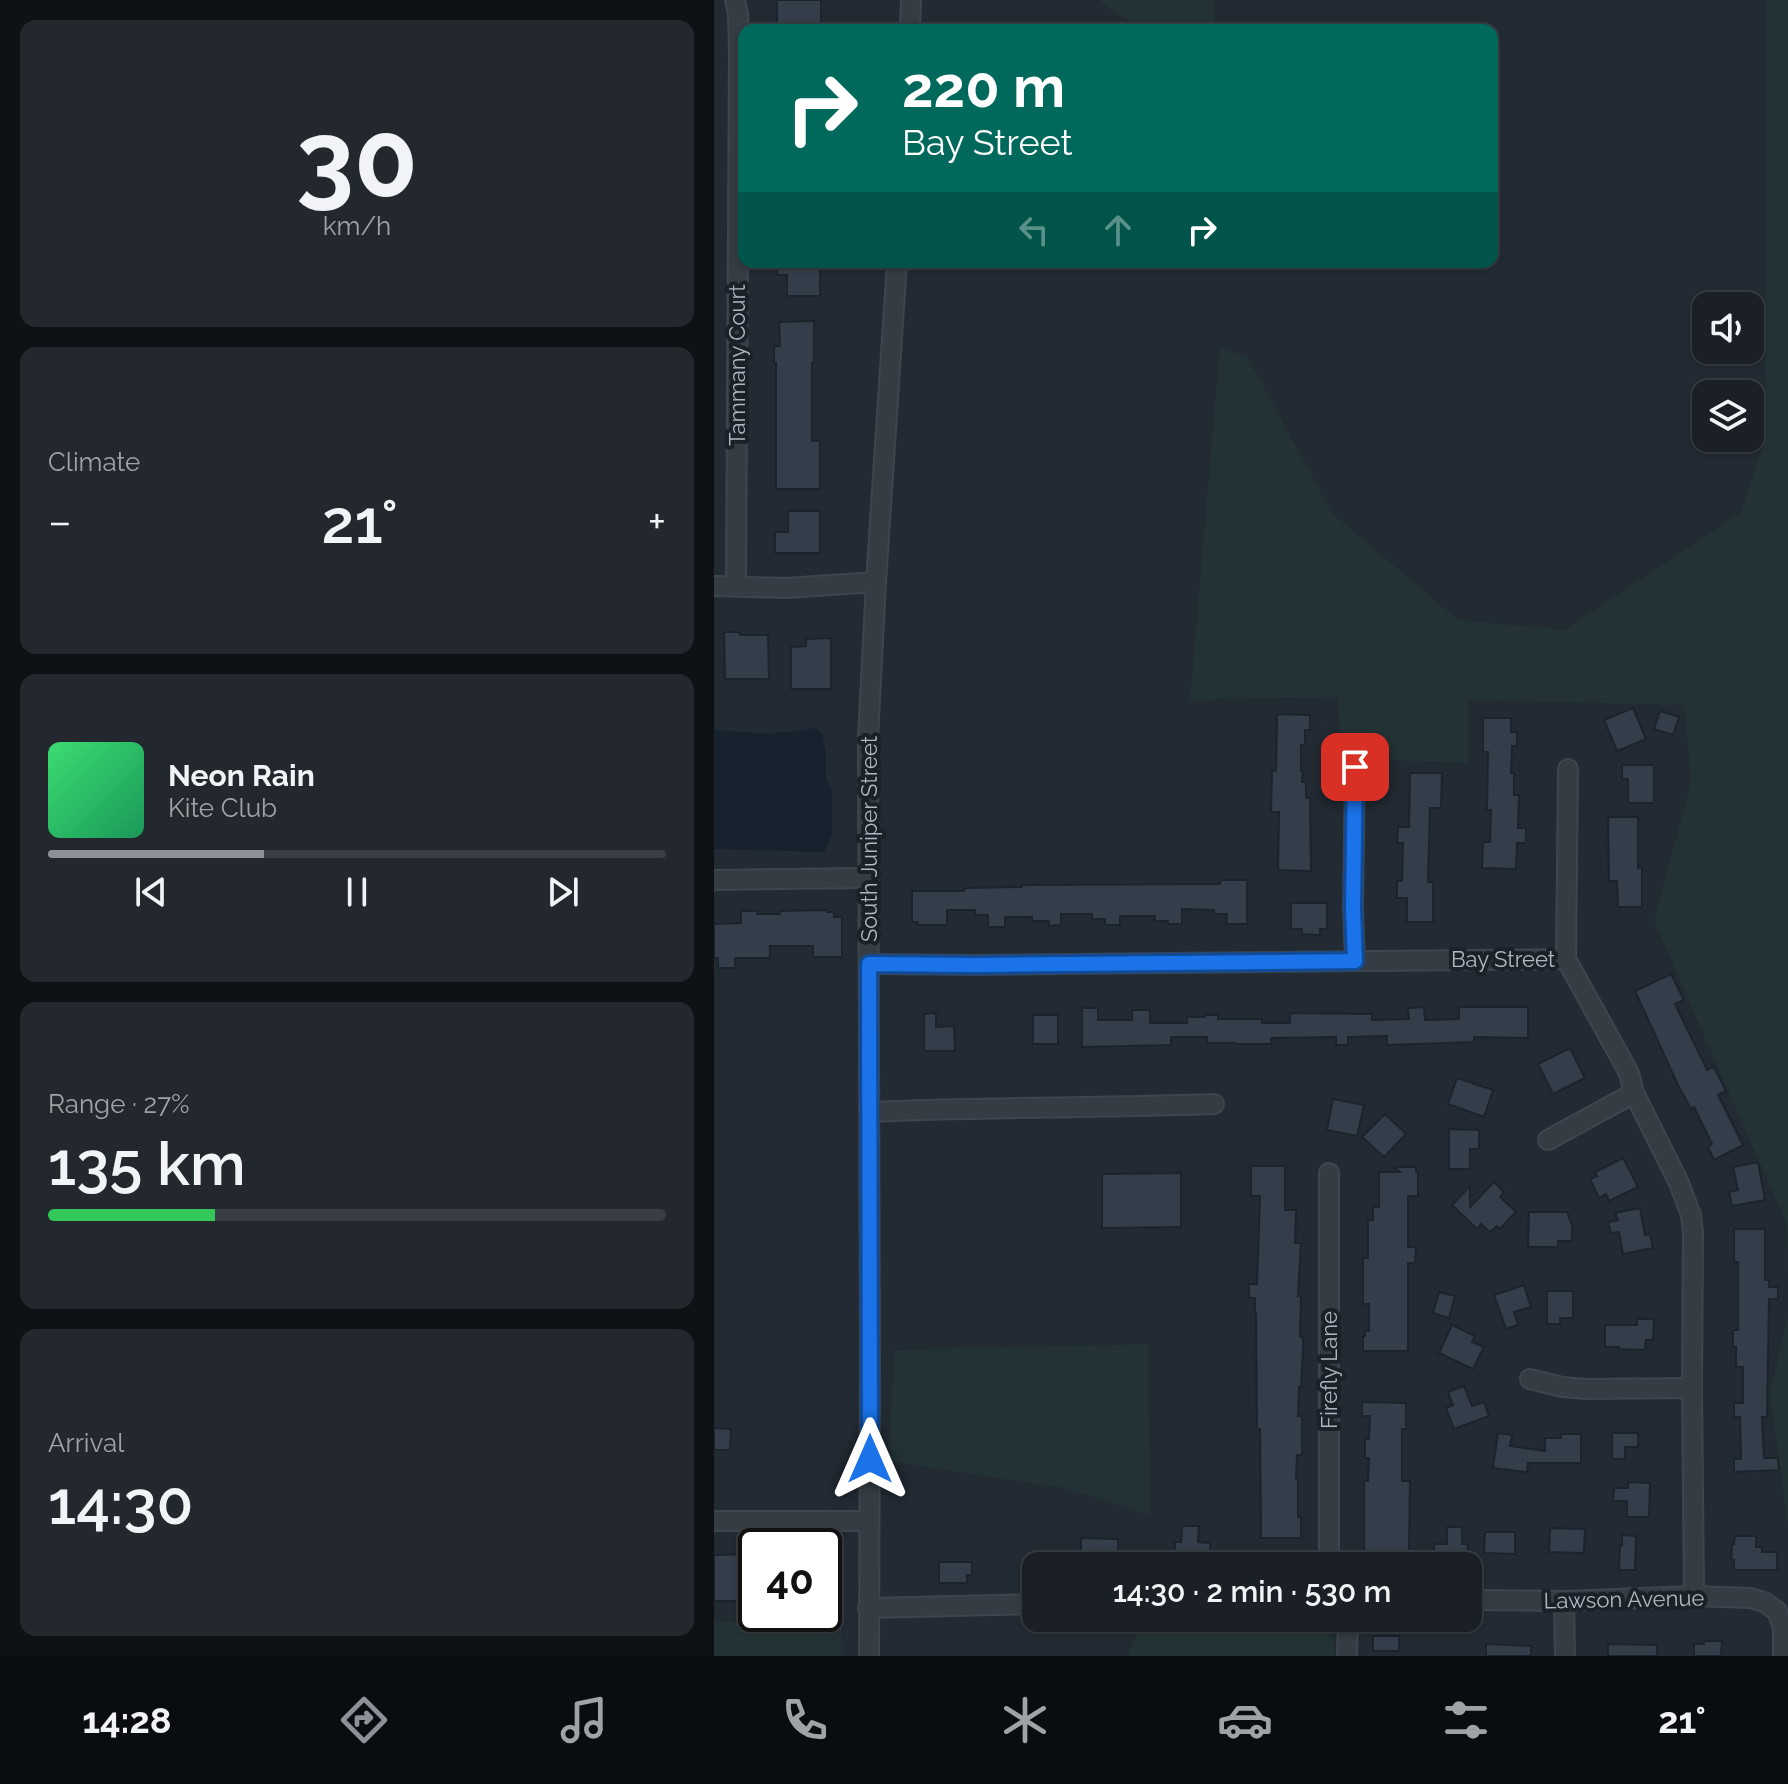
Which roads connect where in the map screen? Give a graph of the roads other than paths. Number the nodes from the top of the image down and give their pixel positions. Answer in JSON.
{"nodes":[{"id":1,"x":735,"y":0,"type":"edge"},
{"id":2,"x":911,"y":0,"type":"edge"},
{"id":3,"x":738,"y":24,"type":"edge"},
{"id":4,"x":910,"y":24,"type":"edge"},
{"id":5,"x":740,"y":268,"type":"edge"},
{"id":6,"x":897,"y":268,"type":"edge"},
{"id":7,"x":876,"y":582,"type":"junction"},
{"id":8,"x":714,"y":586,"type":"edge"},
{"id":9,"x":736,"y":586,"type":"junction"},
{"id":10,"x":1355,"y":767,"type":"dead end"},
{"id":11,"x":1568,"y":769,"type":"dead end"},
{"id":12,"x":867,"y":878,"type":"junction"},
{"id":13,"x":714,"y":880,"type":"edge"},
{"id":14,"x":1566,"y":959,"type":"junction"},
{"id":15,"x":1355,"y":961,"type":"junction"},
{"id":16,"x":869,"y":964,"type":"junction"},
{"id":17,"x":1634,"y":1093,"type":"junction"},
{"id":18,"x":1214,"y":1104,"type":"dead end"},
{"id":19,"x":869,"y":1112,"type":"junction"},
{"id":20,"x":1548,"y":1140,"type":"dead end"},
{"id":21,"x":1329,"y":1173,"type":"dead end"},
{"id":22,"x":1530,"y":1379,"type":"dead end"},
{"id":23,"x":1692,"y":1388,"type":"junction"},
{"id":24,"x":714,"y":1521,"type":"edge"},
{"id":25,"x":869,"y":1521,"type":"junction"},
{"id":26,"x":1329,"y":1552,"type":"edge"},
{"id":27,"x":1694,"y":1596,"type":"junction"},
{"id":28,"x":1482,"y":1600,"type":"edge"},
{"id":29,"x":1564,"y":1601,"type":"junction"},
{"id":30,"x":1022,"y":1604,"type":"edge"},
{"id":31,"x":868,"y":1608,"type":"junction"},
{"id":32,"x":1348,"y":1632,"type":"edge"},
{"id":33,"x":869,"y":1656,"type":"edge"},
{"id":34,"x":1347,"y":1656,"type":"edge"},
{"id":35,"x":1565,"y":1656,"type":"edge"},
{"id":36,"x":1783,"y":1656,"type":"edge"}],
"edges":[{"from":1,"to":3,"type":"street","name":"Tammany Court"},
{"from":2,"to":4,"type":"street"},
{"from":5,"to":9,"type":"street","name":"Tammany Court"},
{"from":6,"to":7,"type":"street","name":"South Juniper Street"},
{"from":7,"to":9,"type":"street"},
{"from":7,"to":12,"type":"street","name":"South Juniper Street"},
{"from":8,"to":9,"type":"street"},
{"from":10,"to":15,"type":"street"},
{"from":11,"to":14,"type":"street"},
{"from":12,"to":13,"type":"street"},
{"from":12,"to":16,"type":"street","name":"South Juniper Street"},
{"from":14,"to":15,"type":"street","name":"Bay Street"},
{"from":14,"to":17,"type":"street","name":"Bay Street"},
{"from":15,"to":16,"type":"street","name":"Bay Street"},
{"from":16,"to":19,"type":"street","name":"South Juniper Street"},
{"from":17,"to":20,"type":"street"},
{"from":17,"to":23,"type":"street","name":"Bay Street"},
{"from":18,"to":19,"type":"street"},
{"from":19,"to":25,"type":"street","name":"South Juniper Street"},
{"from":21,"to":26,"type":"street","name":"Firefly Lane"},
{"from":22,"to":23,"type":"street"},
{"from":23,"to":27,"type":"street","name":"Bay Street"},
{"from":24,"to":25,"type":"street"},
{"from":25,"to":31,"type":"street","name":"South Juniper Street"},
{"from":27,"to":29,"type":"street","name":"Lawson Avenue"},
{"from":27,"to":36,"type":"street","name":"Lawson Avenue"},
{"from":28,"to":29,"type":"street","name":"Lawson Avenue"},
{"from":29,"to":35,"type":"street"},
{"from":30,"to":31,"type":"street"},
{"from":31,"to":33,"type":"street","name":"South Juniper Street"},
{"from":32,"to":34,"type":"street"}]}
